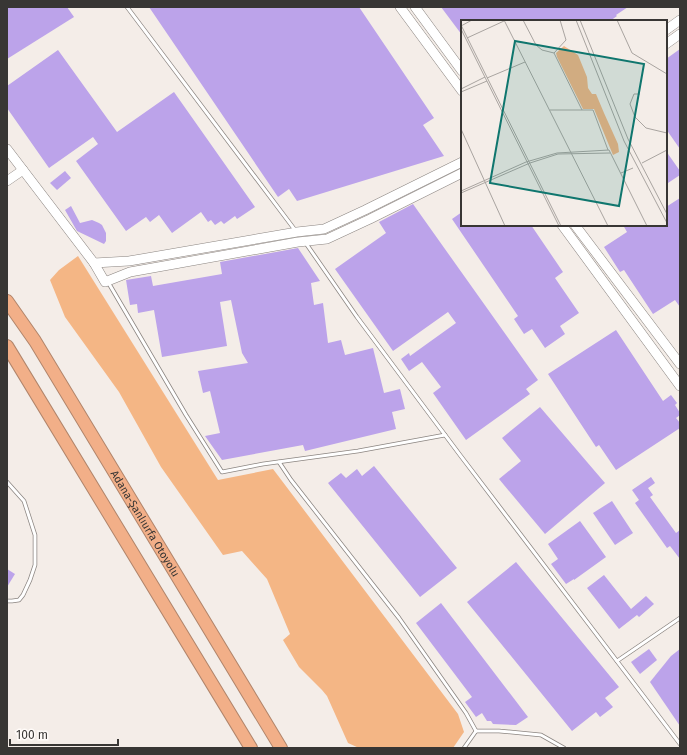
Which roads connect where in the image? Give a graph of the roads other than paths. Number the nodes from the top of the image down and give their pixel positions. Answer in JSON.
{"nodes":[{"id":1,"x":127,"y":7,"type":"edge"},
{"id":2,"x":400,"y":7,"type":"edge"},
{"id":3,"x":415,"y":7,"type":"edge"},
{"id":4,"x":680,"y":20,"type":"edge"},
{"id":5,"x":667,"y":29,"type":"edge"},
{"id":6,"x":680,"y":34,"type":"edge"},
{"id":7,"x":667,"y":43,"type":"edge"},
{"id":8,"x":461,"y":70,"type":"edge"},
{"id":9,"x":461,"y":90,"type":"edge"},
{"id":10,"x":7,"y":149,"type":"edge"},
{"id":11,"x":461,"y":162,"type":"edge"},
{"id":12,"x":23,"y":170,"type":"junction"},
{"id":13,"x":461,"y":174,"type":"edge"},
{"id":14,"x":7,"y":181,"type":"edge"},
{"id":15,"x":563,"y":226,"type":"edge"},
{"id":16,"x":576,"y":226,"type":"edge"},
{"id":17,"x":297,"y":232,"type":"junction"},
{"id":18,"x":304,"y":241,"type":"junction"},
{"id":19,"x":94,"y":263,"type":"junction"},
{"id":20,"x":106,"y":281,"type":"junction"},
{"id":21,"x":7,"y":301,"type":"edge"},
{"id":22,"x":7,"y":346,"type":"edge"},
{"id":23,"x":680,"y":364,"type":"edge"},
{"id":24,"x":680,"y":386,"type":"edge"},
{"id":25,"x":445,"y":434,"type":"junction"},
{"id":26,"x":279,"y":462,"type":"junction"},
{"id":27,"x":7,"y":482,"type":"edge"},
{"id":28,"x":7,"y":601,"type":"edge"},
{"id":29,"x":680,"y":618,"type":"edge"},
{"id":30,"x":617,"y":661,"type":"junction"},
{"id":31,"x":476,"y":731,"type":"junction"},
{"id":32,"x":680,"y":744,"type":"edge"},
{"id":33,"x":251,"y":748,"type":"edge"},
{"id":34,"x":282,"y":748,"type":"edge"},
{"id":35,"x":464,"y":748,"type":"edge"},
{"id":36,"x":564,"y":748,"type":"edge"}],
"edges":[{"from":1,"to":17,"type":"lane"},
{"from":2,"to":9,"type":"street"},
{"from":3,"to":8,"type":"street"},
{"from":4,"to":5,"type":"street"},
{"from":6,"to":7,"type":"street"},
{"from":10,"to":12,"type":"street"},
{"from":11,"to":17,"type":"street"},
{"from":12,"to":14,"type":"street"},
{"from":12,"to":19,"type":"street"},
{"from":13,"to":18,"type":"street"},
{"from":15,"to":24,"type":"street"},
{"from":16,"to":23,"type":"street"},
{"from":17,"to":18,"type":"lane"},
{"from":17,"to":19,"type":"street"},
{"from":18,"to":20,"type":"street"},
{"from":18,"to":25,"type":"lane"},
{"from":19,"to":20,"type":"street"},
{"from":20,"to":26,"type":"lane"},
{"from":21,"to":34,"type":"highway","name":"Adana-Şanlıurfa Otoyolu"},
{"from":22,"to":33,"type":"highway"},
{"from":25,"to":26,"type":"lane"},
{"from":25,"to":30,"type":"lane"},
{"from":26,"to":31,"type":"lane"},
{"from":27,"to":28,"type":"lane"},
{"from":29,"to":30,"type":"lane"},
{"from":30,"to":32,"type":"lane"},
{"from":31,"to":35,"type":"lane"},
{"from":31,"to":36,"type":"lane"}]}
